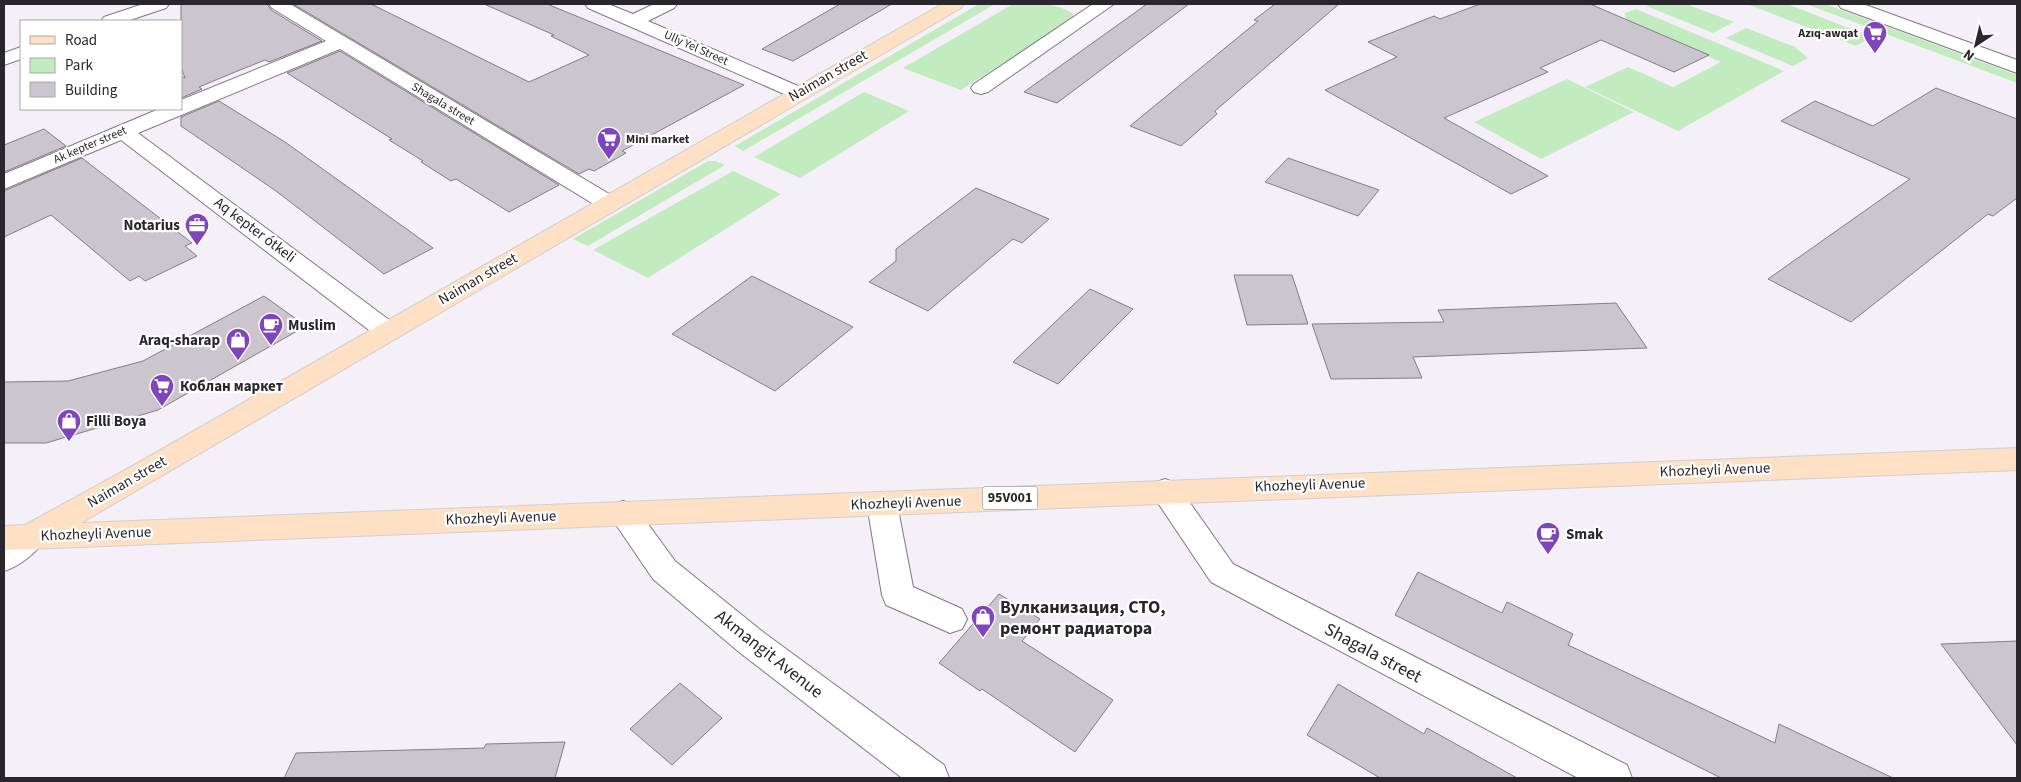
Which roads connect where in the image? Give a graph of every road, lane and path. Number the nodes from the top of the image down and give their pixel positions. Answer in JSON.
{"nodes":[{"id":1,"x":160,"y":4,"type":"edge"},
{"id":2,"x":278,"y":4,"type":"edge"},
{"id":3,"x":594,"y":4,"type":"edge"},
{"id":4,"x":668,"y":4,"type":"edge"},
{"id":5,"x":955,"y":4,"type":"edge"},
{"id":6,"x":1076,"y":4,"type":"edge"},
{"id":7,"x":1847,"y":4,"type":"edge"},
{"id":8,"x":1101,"y":7,"type":"edge"},
{"id":9,"x":113,"y":20,"type":"edge"},
{"id":10,"x":633,"y":21,"type":"junction"},
{"id":11,"x":341,"y":42,"type":"junction"},
{"id":12,"x":20,"y":53,"type":"edge"},
{"id":13,"x":4,"y":59,"type":"edge"},
{"id":14,"x":2017,"y":67,"type":"edge"},
{"id":15,"x":981,"y":88,"type":"dead end"},
{"id":16,"x":798,"y":93,"type":"junction"},
{"id":17,"x":182,"y":106,"type":"edge"},
{"id":18,"x":174,"y":110,"type":"edge"},
{"id":19,"x":122,"y":131,"type":"junction"},
{"id":20,"x":4,"y":182,"type":"edge"},
{"id":21,"x":608,"y":203,"type":"junction"},
{"id":22,"x":387,"y":331,"type":"junction"},
{"id":23,"x":2017,"y":459,"type":"edge"},
{"id":24,"x":1165,"y":491,"type":"junction"},
{"id":25,"x":882,"y":504,"type":"junction"},
{"id":26,"x":624,"y":513,"type":"junction"},
{"id":27,"x":17,"y":537,"type":"edge"},
{"id":28,"x":4,"y":558,"type":"edge"},
{"id":29,"x":950,"y":618,"type":"dead end"},
{"id":30,"x":931,"y":778,"type":"edge"},
{"id":31,"x":1614,"y":778,"type":"edge"}],
"edges":[{"from":1,"to":9,"type":"street"},
{"from":2,"to":11,"type":"street","name":"Shagala street"},
{"from":3,"to":10,"type":"street","name":"Ully Yel Street"},
{"from":4,"to":10,"type":"street"},
{"from":5,"to":16,"type":"main road","name":"Naiman street"},
{"from":6,"to":8,"type":"street"},
{"from":7,"to":14,"type":"street"},
{"from":8,"to":15,"type":"street"},
{"from":10,"to":16,"type":"street","name":"Ully Yel Street"},
{"from":11,"to":17,"type":"street"},
{"from":11,"to":21,"type":"street","name":"Shagala street"},
{"from":12,"to":13,"type":"street"},
{"from":16,"to":21,"type":"main road","name":"Naiman street"},
{"from":18,"to":19,"type":"street","name":"Ak kepter street"},
{"from":19,"to":20,"type":"street","name":"Ak kepter street"},
{"from":19,"to":22,"type":"street","name":"Aq kepter ótkeli"},
{"from":21,"to":22,"type":"main road","name":"Naiman street"},
{"from":22,"to":27,"type":"main road","name":"Naiman street"},
{"from":23,"to":24,"type":"main road","name":"Khozheyli Avenue","number":"95V001"},
{"from":24,"to":25,"type":"main road","name":"Khozheyli Avenue","number":"95V001"},
{"from":24,"to":31,"type":"street","name":"Shagala street"},
{"from":25,"to":26,"type":"main road","name":"Khozheyli Avenue","number":"95V001"},
{"from":25,"to":29,"type":"street"},
{"from":26,"to":27,"type":"main road","name":"Khozheyli Avenue","number":"95V001"},
{"from":26,"to":30,"type":"street","name":"Akmangit Avenue"},
{"from":27,"to":28,"type":"street","name":"Naiman street"}]}
